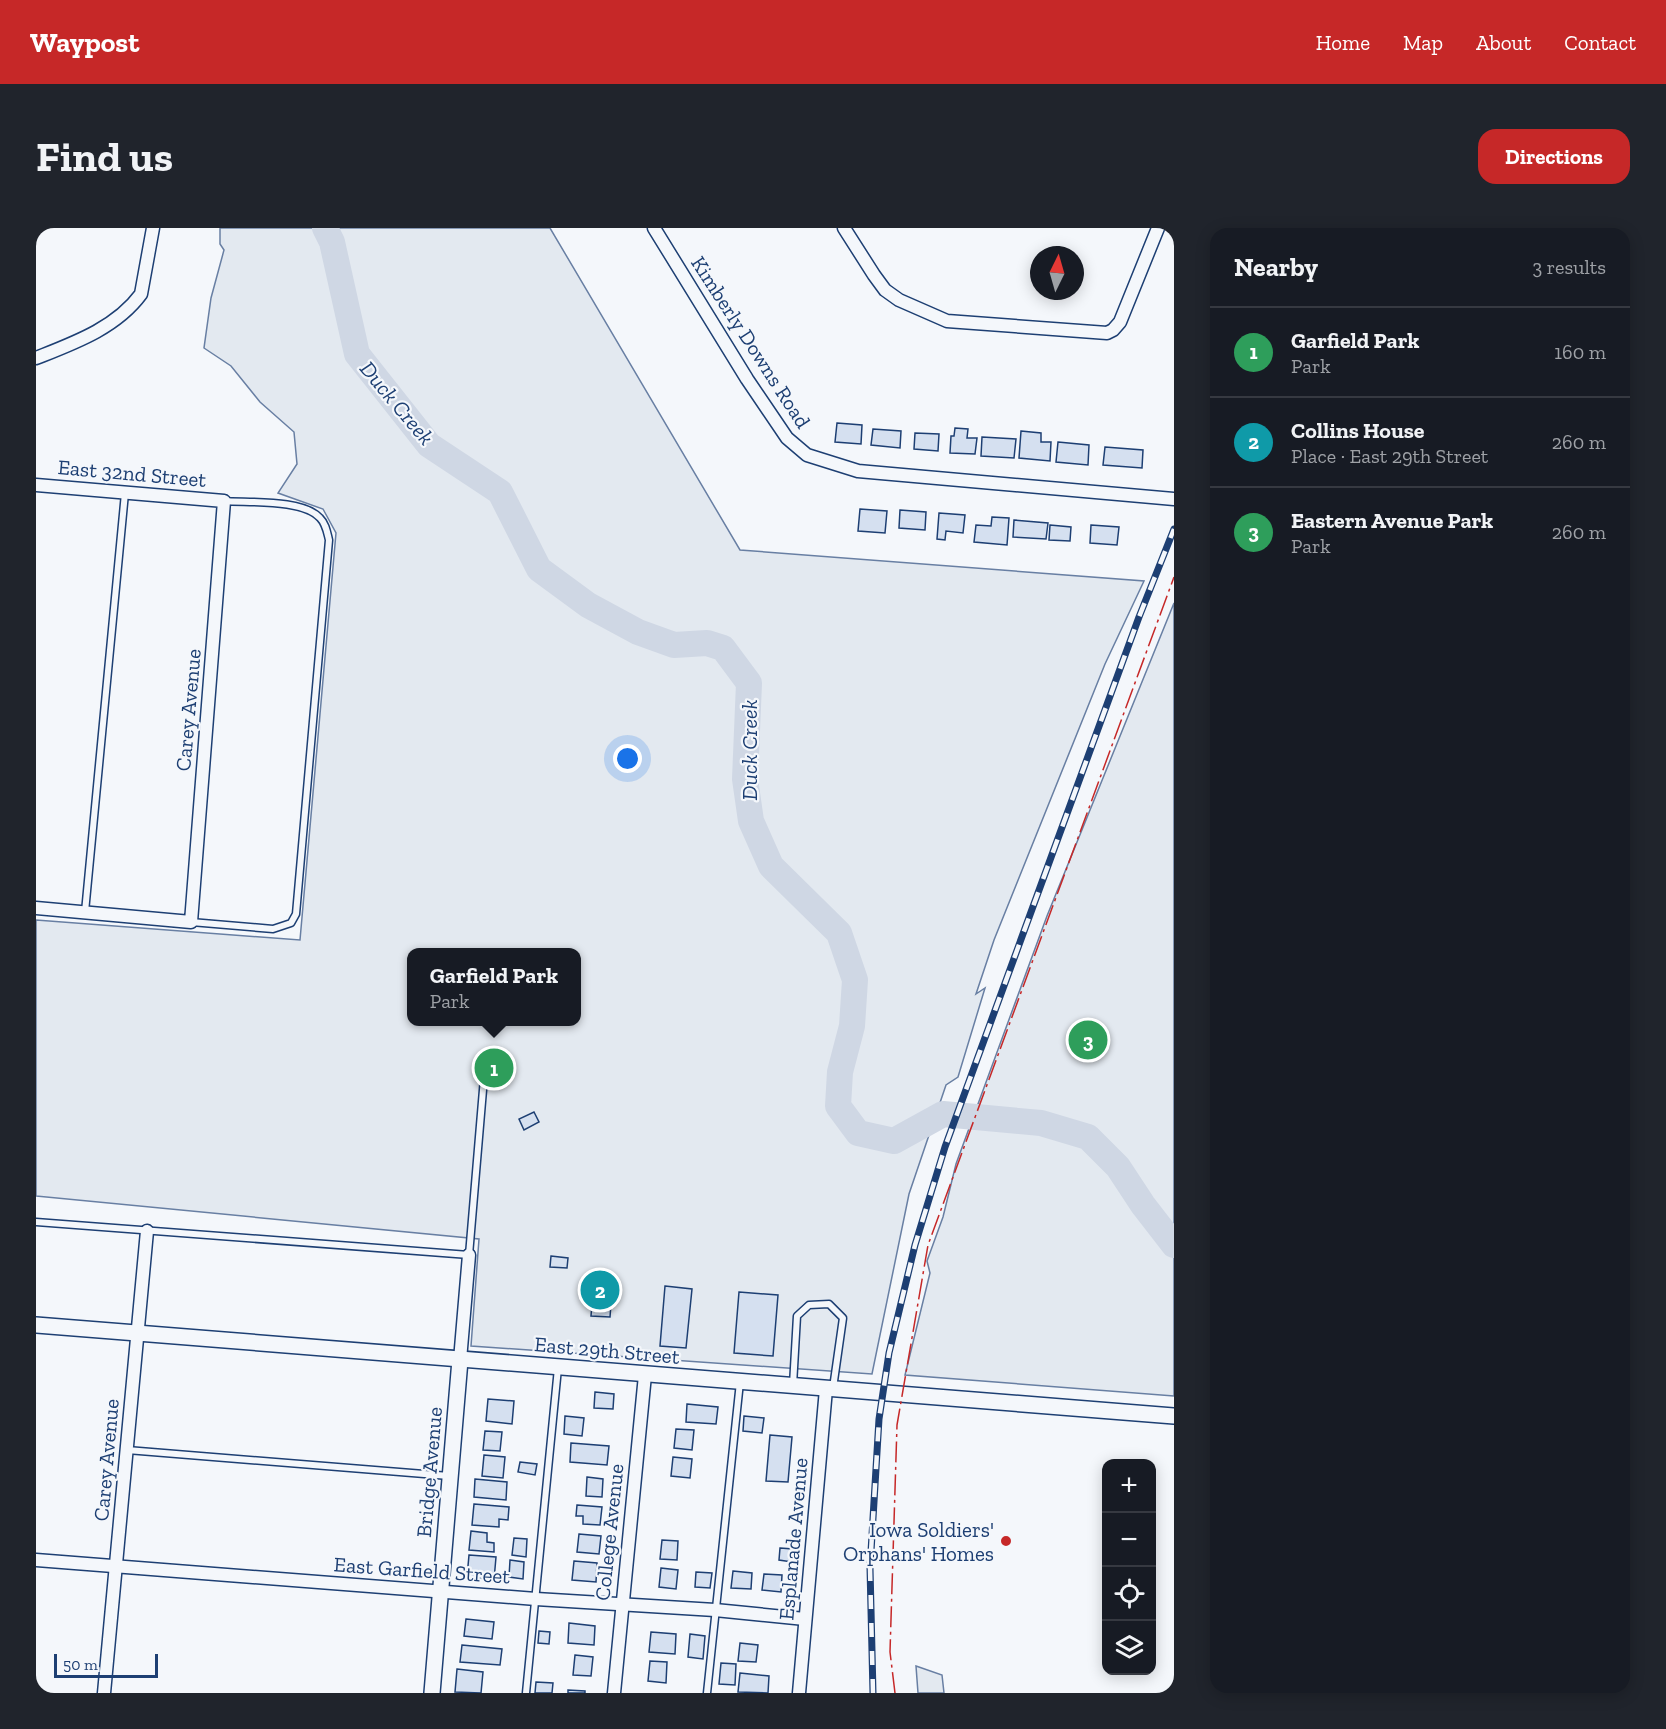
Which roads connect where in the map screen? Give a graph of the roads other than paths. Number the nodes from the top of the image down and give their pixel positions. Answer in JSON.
{"nodes":[{"id":1,"x":153,"y":228,"type":"edge"},
{"id":2,"x":654,"y":228,"type":"edge"},
{"id":3,"x":844,"y":228,"type":"edge"},
{"id":4,"x":1158,"y":228,"type":"edge"},
{"id":5,"x":36,"y":358,"type":"edge"},
{"id":6,"x":36,"y":484,"type":"edge"},
{"id":7,"x":126,"y":491,"type":"junction"},
{"id":8,"x":1174,"y":499,"type":"edge"},
{"id":9,"x":224,"y":501,"type":"junction"},
{"id":10,"x":36,"y":908,"type":"edge"},
{"id":11,"x":85,"y":913,"type":"junction"},
{"id":12,"x":191,"y":922,"type":"junction"},
{"id":13,"x":484,"y":1078,"type":"dead end"},
{"id":14,"x":36,"y":1222,"type":"edge"},
{"id":15,"x":147,"y":1231,"type":"junction"},
{"id":16,"x":469,"y":1255,"type":"junction"},
{"id":17,"x":36,"y":1325,"type":"edge"},
{"id":18,"x":138,"y":1334,"type":"junction"},
{"id":19,"x":460,"y":1360,"type":"junction"},
{"id":20,"x":558,"y":1367,"type":"junction"},
{"id":21,"x":645,"y":1375,"type":"junction"},
{"id":22,"x":740,"y":1382,"type":"junction"},
{"id":23,"x":793,"y":1386,"type":"junction"},
{"id":24,"x":830,"y":1389,"type":"junction"},
{"id":25,"x":1174,"y":1416,"type":"edge"},
{"id":26,"x":127,"y":1450,"type":"junction"},
{"id":27,"x":450,"y":1476,"type":"junction"},
{"id":28,"x":36,"y":1560,"type":"edge"},
{"id":29,"x":116,"y":1566,"type":"junction"},
{"id":30,"x":440,"y":1591,"type":"junction"},
{"id":31,"x":536,"y":1599,"type":"junction"},
{"id":32,"x":621,"y":1604,"type":"junction"},
{"id":33,"x":715,"y":1610,"type":"junction"},
{"id":34,"x":805,"y":1619,"type":"junction"},
{"id":35,"x":105,"y":1693,"type":"edge"},
{"id":36,"x":432,"y":1693,"type":"edge"},
{"id":37,"x":526,"y":1693,"type":"edge"},
{"id":38,"x":614,"y":1693,"type":"edge"},
{"id":39,"x":707,"y":1693,"type":"edge"},
{"id":40,"x":799,"y":1693,"type":"edge"}],
"edges":[{"from":1,"to":5,"type":"street"},
{"from":2,"to":8,"type":"street","name":"Kimberly Downs Road"},
{"from":3,"to":4,"type":"street"},
{"from":6,"to":7,"type":"street","name":"East 32nd Street"},
{"from":7,"to":9,"type":"street","name":"East 32nd Street"},
{"from":7,"to":11,"type":"lane"},
{"from":9,"to":12,"type":"street","name":"Carey Avenue"},
{"from":9,"to":12,"type":"lane"},
{"from":10,"to":11,"type":"street"},
{"from":11,"to":12,"type":"street"},
{"from":13,"to":16,"type":"lane"},
{"from":14,"to":15,"type":"lane"},
{"from":15,"to":16,"type":"lane"},
{"from":15,"to":18,"type":"street","name":"Carey Avenue"},
{"from":16,"to":19,"type":"street","name":"Bridge Avenue"},
{"from":17,"to":18,"type":"street","name":"East 29th Street"},
{"from":18,"to":19,"type":"street","name":"East 29th Street"},
{"from":18,"to":26,"type":"street","name":"Carey Avenue"},
{"from":19,"to":20,"type":"street","name":"East 29th Street"},
{"from":19,"to":27,"type":"street","name":"Bridge Avenue"},
{"from":20,"to":21,"type":"street","name":"East 29th Street"},
{"from":20,"to":31,"type":"lane"},
{"from":21,"to":22,"type":"street","name":"East 29th Street"},
{"from":21,"to":32,"type":"street","name":"College Avenue"},
{"from":22,"to":23,"type":"street","name":"East 29th Street"},
{"from":22,"to":33,"type":"lane"},
{"from":23,"to":24,"type":"street","name":"East 29th Street"},
{"from":23,"to":24,"type":"lane"},
{"from":24,"to":25,"type":"street","name":"East 29th Street"},
{"from":24,"to":34,"type":"street","name":"Esplanade Avenue"},
{"from":26,"to":27,"type":"lane"},
{"from":26,"to":29,"type":"street","name":"Carey Avenue"},
{"from":27,"to":30,"type":"street","name":"Bridge Avenue"},
{"from":28,"to":29,"type":"street","name":"East Garfield Street"},
{"from":29,"to":30,"type":"street","name":"East Garfield Street"},
{"from":29,"to":35,"type":"street","name":"Carey Avenue"},
{"from":30,"to":31,"type":"street","name":"East Garfield Street"},
{"from":30,"to":36,"type":"street","name":"Bridge Avenue"},
{"from":31,"to":32,"type":"street","name":"East Garfield Street"},
{"from":31,"to":37,"type":"lane"},
{"from":32,"to":33,"type":"street","name":"East Garfield Street"},
{"from":32,"to":38,"type":"street","name":"College Avenue"},
{"from":33,"to":34,"type":"street","name":"East Garfield Street"},
{"from":33,"to":39,"type":"lane"},
{"from":34,"to":40,"type":"street","name":"Esplanade Avenue"}]}
